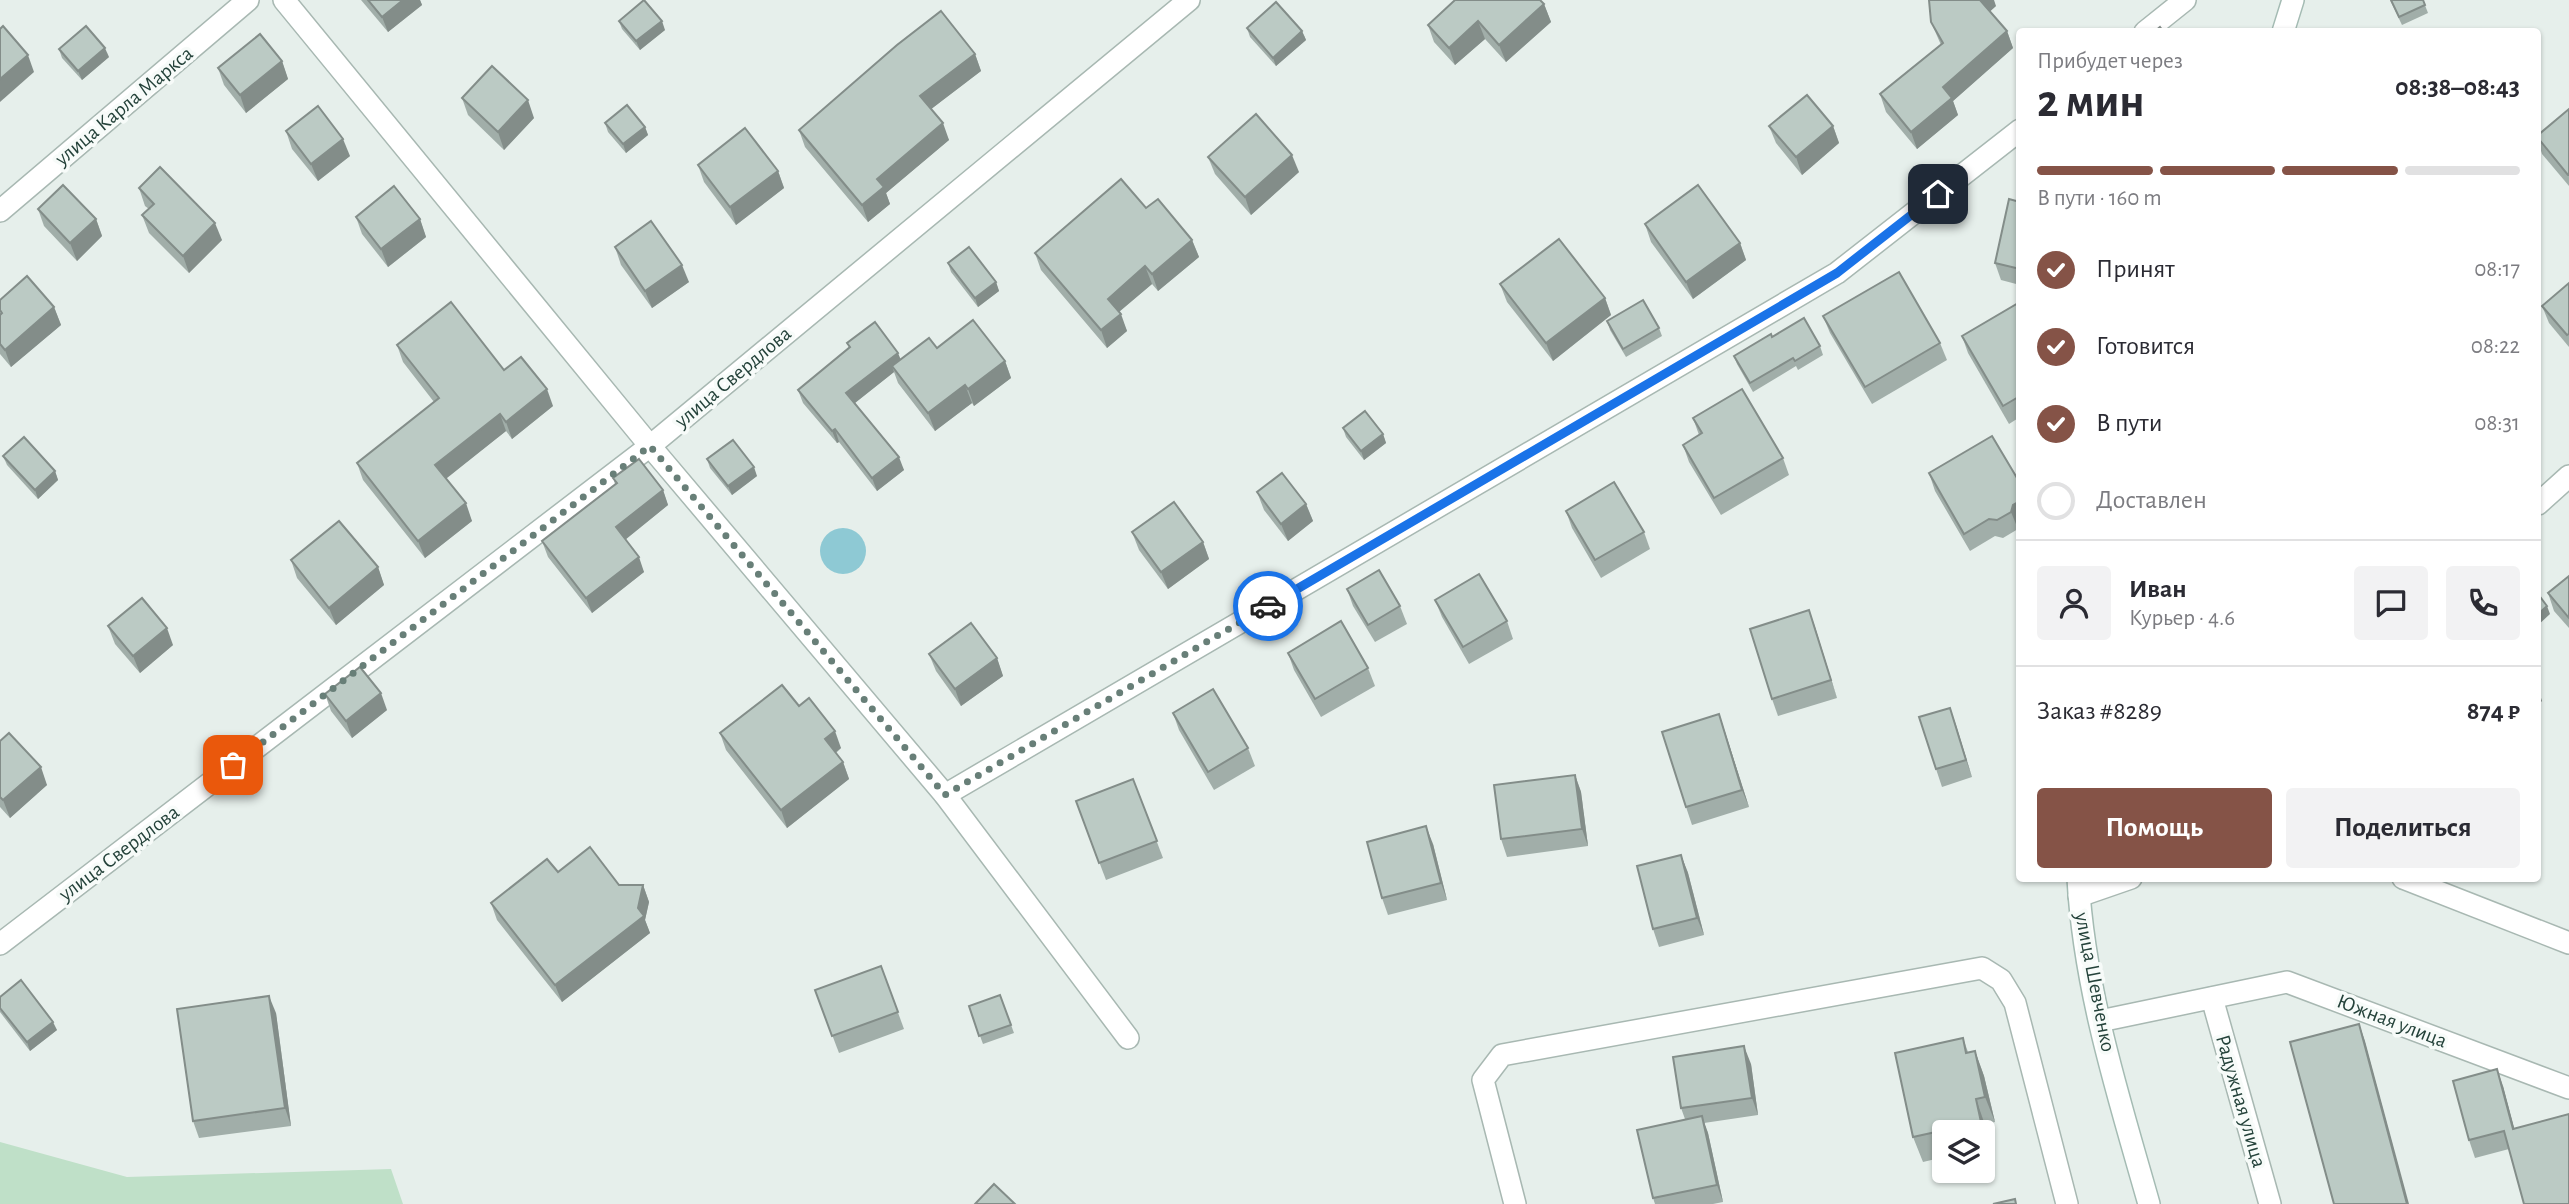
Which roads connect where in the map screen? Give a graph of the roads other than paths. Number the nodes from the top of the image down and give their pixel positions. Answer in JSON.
{"nodes":[{"id":1,"x":248,"y":0,"type":"edge"},
{"id":2,"x":284,"y":0,"type":"edge"},
{"id":3,"x":1189,"y":0,"type":"edge"},
{"id":4,"x":2186,"y":0,"type":"edge"},
{"id":5,"x":2293,"y":0,"type":"edge"},
{"id":6,"x":2150,"y":28,"type":"edge"},
{"id":7,"x":2284,"y":28,"type":"edge"},
{"id":8,"x":2016,"y":133,"type":"edge"},
{"id":9,"x":0,"y":212,"type":"edge"},
{"id":10,"x":650,"y":446,"type":"junction"},
{"id":11,"x":2569,"y":476,"type":"edge"},
{"id":12,"x":2541,"y":501,"type":"edge"},
{"id":13,"x":945,"y":795,"type":"junction"},
{"id":14,"x":2108,"y":882,"type":"edge"},
{"id":15,"x":2413,"y":882,"type":"edge"},
{"id":16,"x":2079,"y":887,"type":"edge"},
{"id":17,"x":2569,"y":943,"type":"edge"},
{"id":18,"x":0,"y":944,"type":"edge"},
{"id":19,"x":2212,"y":998,"type":"junction"},
{"id":20,"x":2100,"y":1021,"type":"junction"},
{"id":21,"x":1128,"y":1038,"type":"dead end"},
{"id":22,"x":2569,"y":1088,"type":"edge"},
{"id":23,"x":1515,"y":1204,"type":"edge"},
{"id":24,"x":2067,"y":1204,"type":"edge"},
{"id":25,"x":2149,"y":1204,"type":"edge"},
{"id":26,"x":2270,"y":1204,"type":"edge"}],
"edges":[{"from":1,"to":9,"type":"street","name":"улица Карла Маркса"},
{"from":2,"to":10,"type":"street"},
{"from":3,"to":10,"type":"street","name":"улица Свердлова"},
{"from":4,"to":6,"type":"street"},
{"from":5,"to":7,"type":"street"},
{"from":8,"to":13,"type":"street"},
{"from":10,"to":13,"type":"street"},
{"from":10,"to":18,"type":"street","name":"улица Свердлова"},
{"from":11,"to":12,"type":"street"},
{"from":13,"to":21,"type":"street"},
{"from":14,"to":16,"type":"street"},
{"from":15,"to":17,"type":"street"},
{"from":16,"to":20,"type":"street","name":"улица Шевченко"},
{"from":19,"to":20,"type":"street","name":"Южная улица"},
{"from":19,"to":22,"type":"street","name":"Южная улица"},
{"from":19,"to":26,"type":"street","name":"Радужная улица"},
{"from":20,"to":25,"type":"street","name":"улица Шевченко"},
{"from":23,"to":24,"type":"street"}]}
